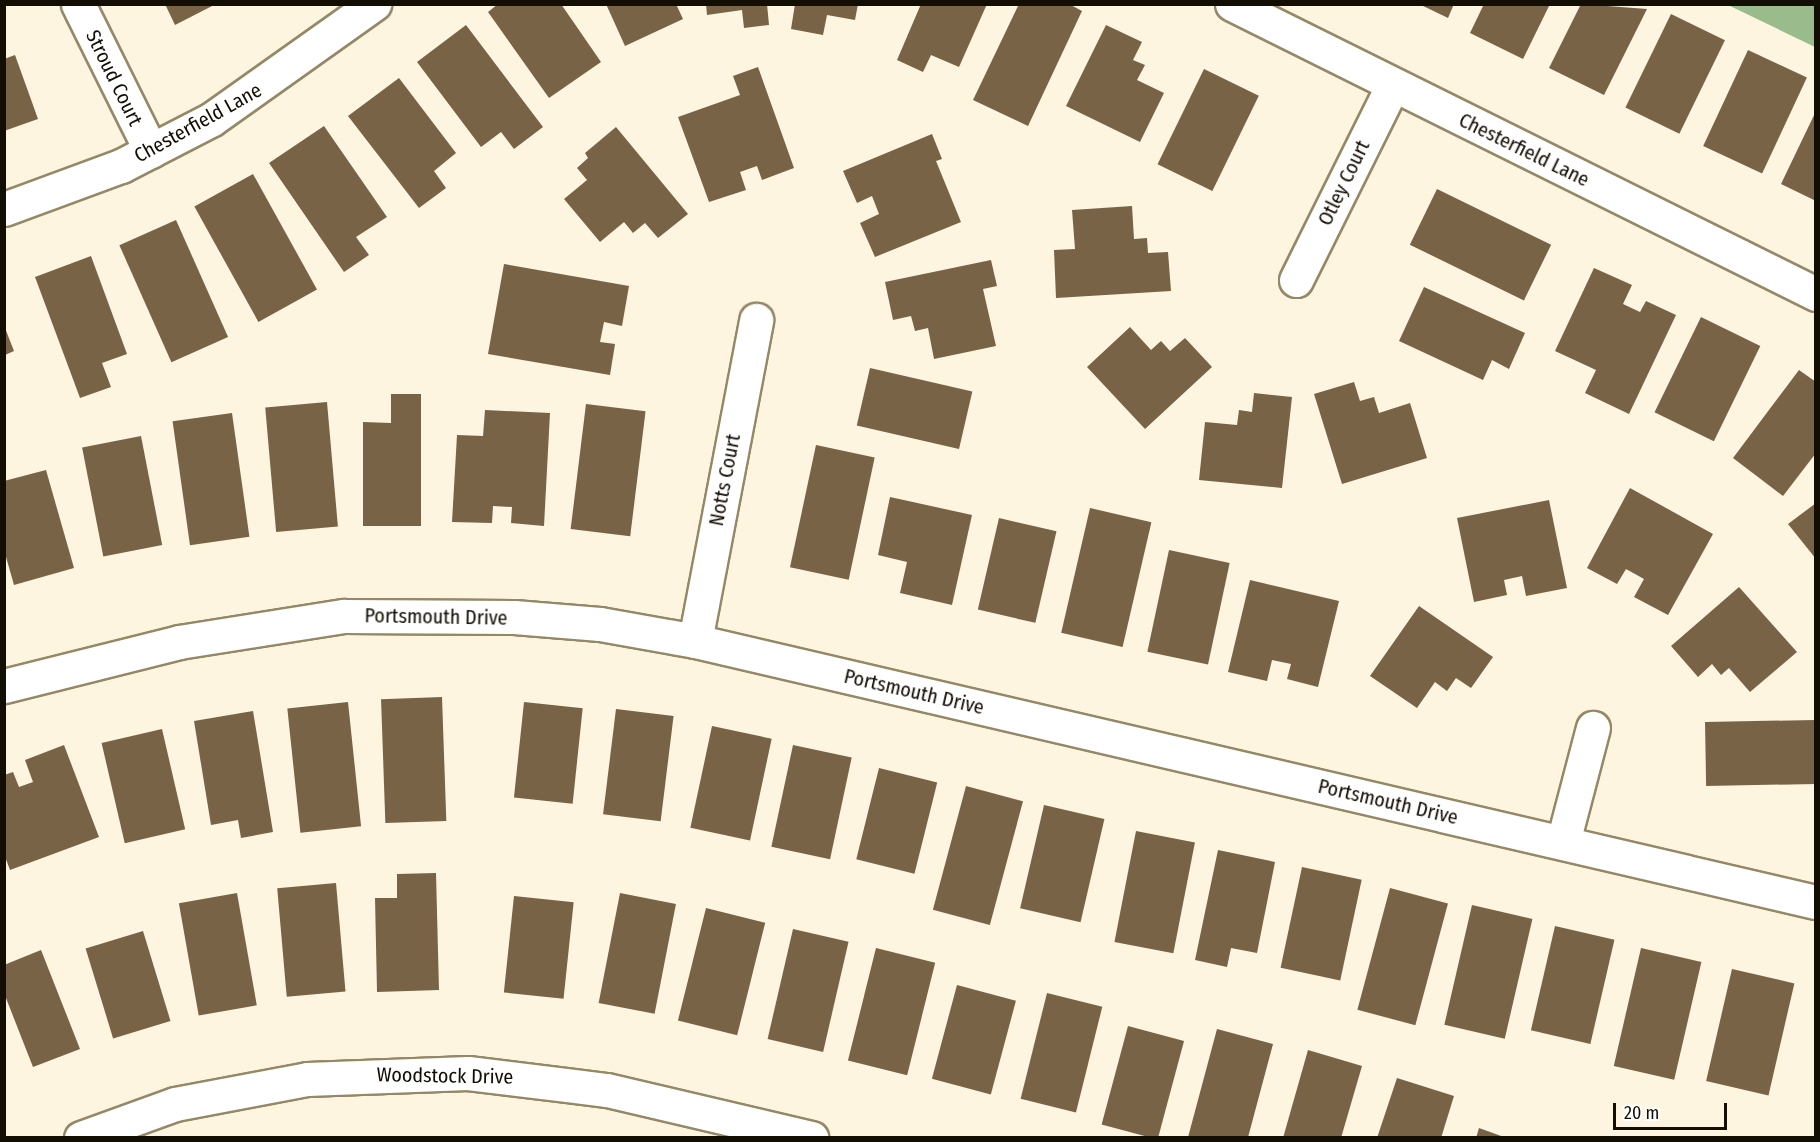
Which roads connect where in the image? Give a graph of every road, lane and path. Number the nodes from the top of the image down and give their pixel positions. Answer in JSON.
{"nodes":[{"id":1,"x":78,"y":4,"type":"edge"},
{"id":2,"x":374,"y":4,"type":"edge"},
{"id":3,"x":1232,"y":4,"type":"edge"},
{"id":4,"x":1393,"y":85,"type":"junction"},
{"id":5,"x":151,"y":151,"type":"junction"},
{"id":6,"x":4,"y":209,"type":"edge"},
{"id":7,"x":1296,"y":280,"type":"dead end"},
{"id":8,"x":1815,"y":294,"type":"edge"},
{"id":9,"x":756,"y":320,"type":"dead end"},
{"id":10,"x":695,"y":641,"type":"junction"},
{"id":11,"x":4,"y":686,"type":"edge"},
{"id":12,"x":1593,"y":728,"type":"dead end"},
{"id":13,"x":1563,"y":842,"type":"junction"},
{"id":14,"x":1815,"y":902,"type":"edge"},
{"id":15,"x":81,"y":1137,"type":"edge"},
{"id":16,"x":811,"y":1137,"type":"edge"}],
"edges":[{"from":1,"to":5,"type":"street","name":"Stroud Court"},
{"from":2,"to":5,"type":"street","name":"Chesterfield Lane"},
{"from":3,"to":4,"type":"street","name":"Chesterfield Lane"},
{"from":4,"to":7,"type":"street","name":"Otley Court"},
{"from":4,"to":8,"type":"street","name":"Chesterfield Lane"},
{"from":5,"to":6,"type":"street","name":"Chesterfield Lane"},
{"from":9,"to":10,"type":"street","name":"Notts Court"},
{"from":10,"to":11,"type":"street","name":"Portsmouth Drive"},
{"from":10,"to":13,"type":"street","name":"Portsmouth Drive"},
{"from":12,"to":13,"type":"street"},
{"from":13,"to":14,"type":"street","name":"Portsmouth Drive"},
{"from":15,"to":16,"type":"street","name":"Woodstock Drive"}]}
